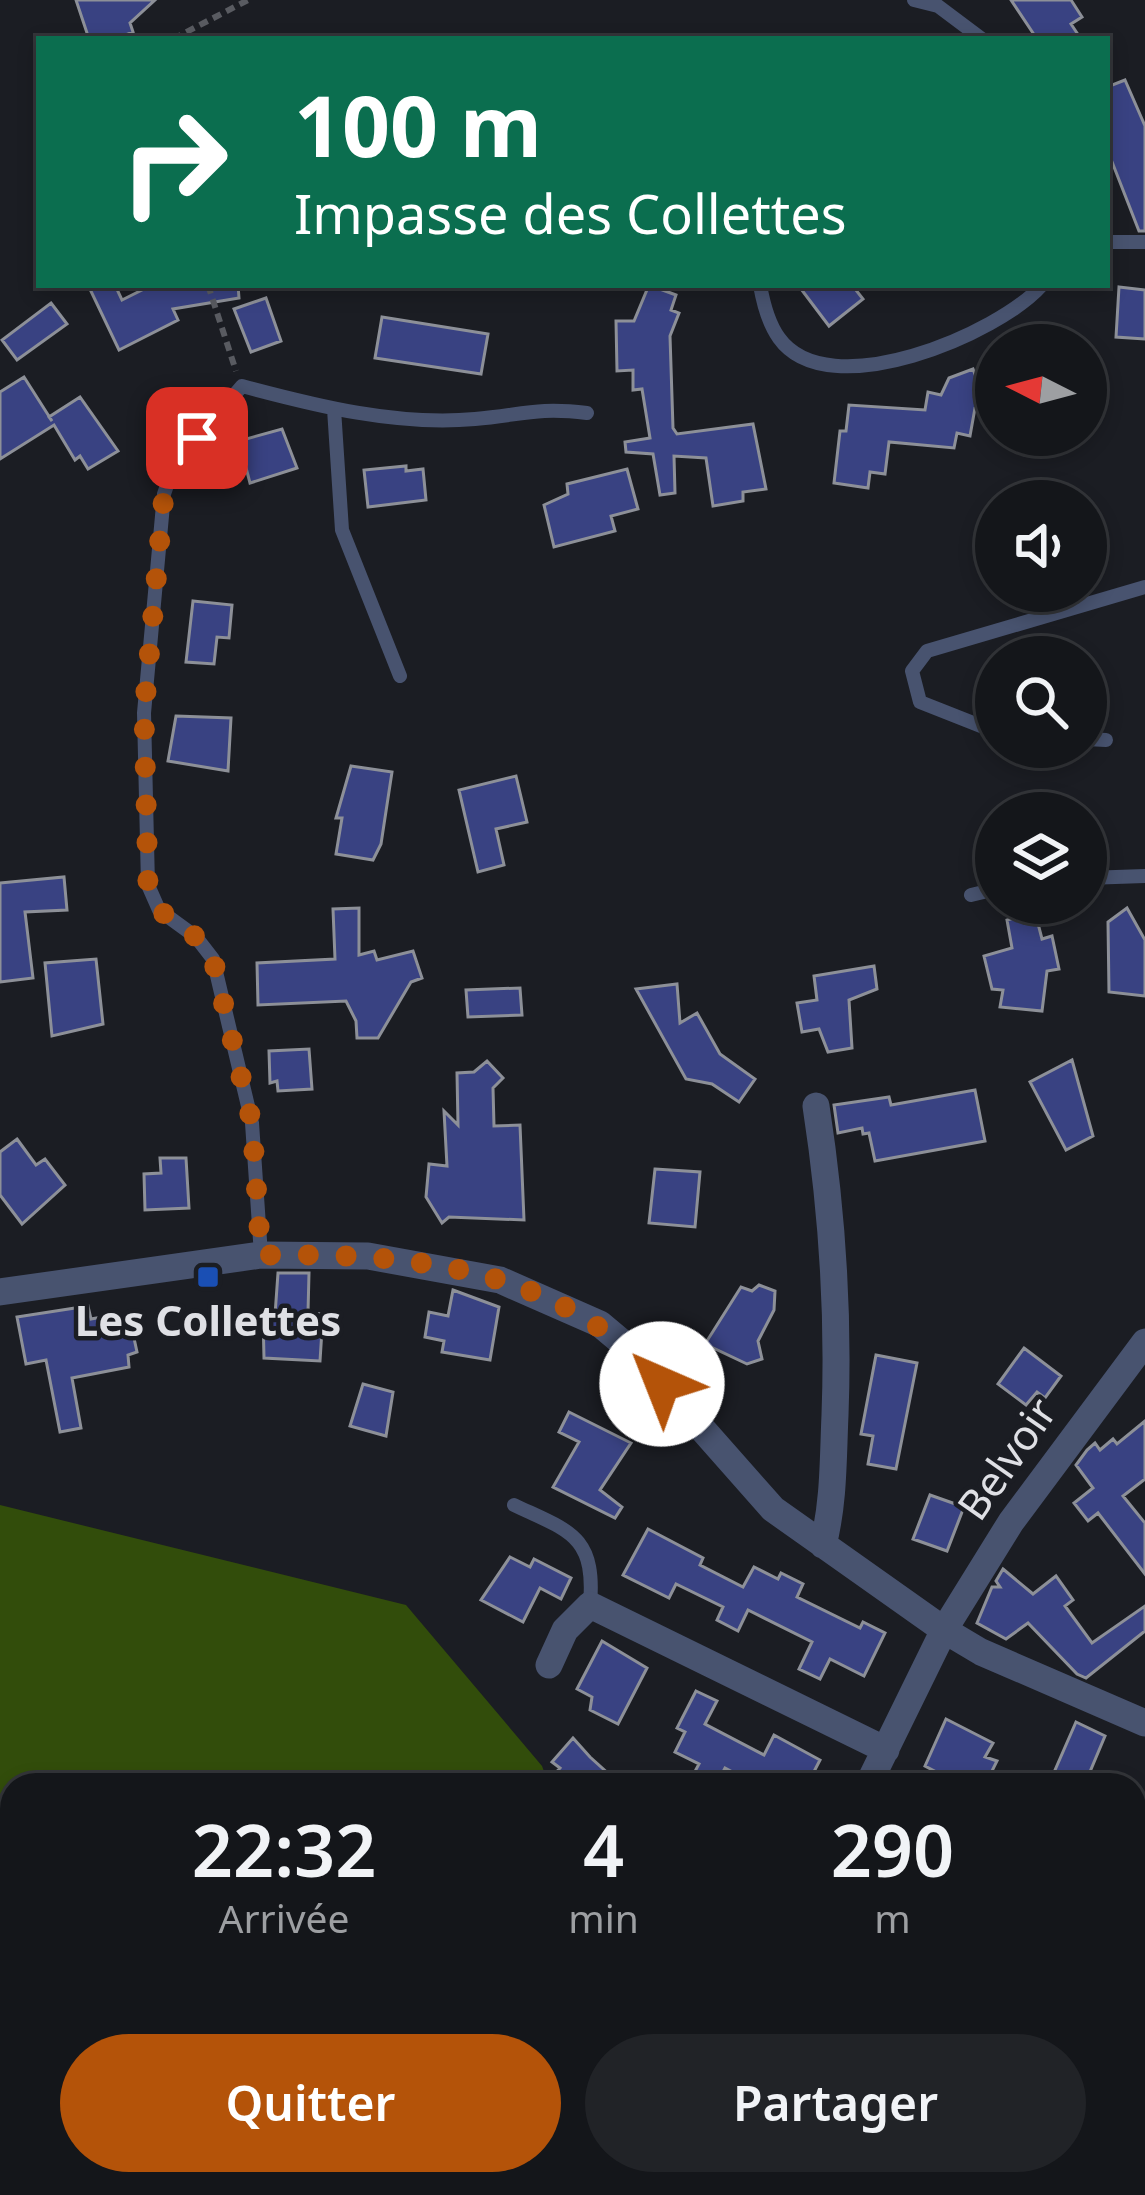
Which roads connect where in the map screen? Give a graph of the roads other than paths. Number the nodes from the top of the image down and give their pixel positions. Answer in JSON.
{"nodes":[{"id":1,"x":914,"y":0,"type":"edge"},
{"id":2,"x":978,"y":36,"type":"edge"},
{"id":3,"x":1110,"y":242,"type":"edge"},
{"id":4,"x":1145,"y":242,"type":"edge"},
{"id":5,"x":761,"y":288,"type":"edge"},
{"id":6,"x":1038,"y":288,"type":"edge"},
{"id":7,"x":334,"y":409,"type":"junction"},
{"id":8,"x":587,"y":413,"type":"dead end"},
{"id":9,"x":1145,"y":587,"type":"edge"},
{"id":10,"x":978,"y":636,"type":"edge"},
{"id":11,"x":975,"y":637,"type":"edge"},
{"id":12,"x":400,"y":676,"type":"dead end"},
{"id":13,"x":975,"y":726,"type":"edge"},
{"id":14,"x":1145,"y":876,"type":"edge"},
{"id":15,"x":1107,"y":877,"type":"edge"},
{"id":16,"x":975,"y":894,"type":"edge"},
{"id":17,"x":970,"y":895,"type":"dead end"},
{"id":18,"x":816,"y":1106,"type":"dead end"},
{"id":19,"x":261,"y":1255,"type":"junction"},
{"id":20,"x":0,"y":1292,"type":"edge"},
{"id":21,"x":1145,"y":1342,"type":"edge"},
{"id":22,"x":514,"y":1505,"type":"dead end"},
{"id":23,"x":823,"y":1545,"type":"junction"},
{"id":24,"x":590,"y":1604,"type":"junction"},
{"id":25,"x":944,"y":1630,"type":"junction"},
{"id":26,"x":548,"y":1665,"type":"dead end"},
{"id":27,"x":1145,"y":1723,"type":"edge"},
{"id":28,"x":886,"y":1750,"type":"junction"},
{"id":29,"x":874,"y":1773,"type":"edge"}],
"edges":[{"from":1,"to":2,"type":"lane"},
{"from":3,"to":4,"type":"lane"},
{"from":5,"to":6,"type":"lane"},
{"from":7,"to":8,"type":"lane"},
{"from":7,"to":12,"type":"lane"},
{"from":7,"to":19,"type":"lane"},
{"from":9,"to":10,"type":"lane"},
{"from":11,"to":13,"type":"lane"},
{"from":14,"to":15,"type":"lane"},
{"from":16,"to":17,"type":"lane"},
{"from":18,"to":23,"type":"street"},
{"from":19,"to":20,"type":"street"},
{"from":19,"to":23,"type":"street"},
{"from":21,"to":25,"type":"street","name":"Belvoir"},
{"from":22,"to":24,"type":"lane"},
{"from":23,"to":25,"type":"street"},
{"from":24,"to":26,"type":"street"},
{"from":24,"to":28,"type":"street"},
{"from":25,"to":27,"type":"street"},
{"from":25,"to":28,"type":"street","name":"Belvoir"},
{"from":28,"to":29,"type":"street","name":"Belvoir"}]}
